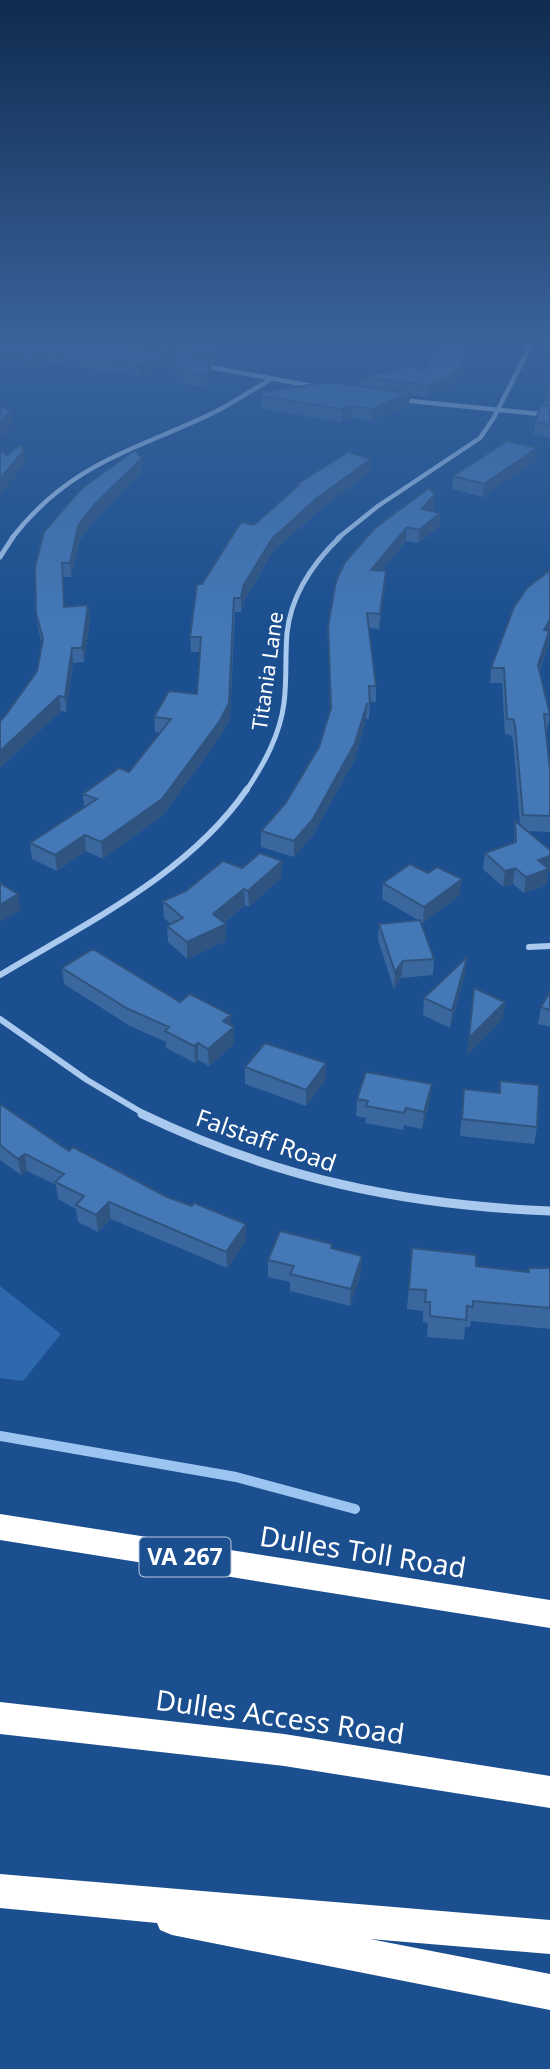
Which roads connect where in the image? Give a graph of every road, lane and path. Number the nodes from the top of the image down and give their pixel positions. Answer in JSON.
{"nodes":[{"id":1,"x":148,"y":438,"type":"edge"},
{"id":2,"x":480,"y":438,"type":"edge"},
{"id":3,"x":0,"y":557,"type":"edge"},
{"id":4,"x":550,"y":946,"type":"edge"},
{"id":5,"x":529,"y":947,"type":"dead end"},
{"id":6,"x":0,"y":975,"type":"edge"},
{"id":7,"x":0,"y":1019,"type":"edge"},
{"id":8,"x":550,"y":1211,"type":"edge"},
{"id":9,"x":0,"y":1527,"type":"edge"},
{"id":10,"x":370,"y":1588,"type":"junction"},
{"id":11,"x":550,"y":1614,"type":"edge"},
{"id":12,"x":550,"y":1629,"type":"edge"},
{"id":13,"x":0,"y":1718,"type":"edge"},
{"id":14,"x":550,"y":1792,"type":"edge"},
{"id":15,"x":0,"y":1891,"type":"edge"},
{"id":16,"x":81,"y":1900,"type":"junction"},
{"id":17,"x":550,"y":1937,"type":"edge"},
{"id":18,"x":550,"y":1992,"type":"edge"}],
"edges":[{"from":1,"to":3,"type":"street"},
{"from":2,"to":6,"type":"street","name":"Titania Lane"},
{"from":4,"to":5,"type":"street"},
{"from":7,"to":8,"type":"street","name":"Falstaff Road"},
{"from":9,"to":10,"type":"highway","name":"Dulles Toll Road","number":"VA 267"},
{"from":10,"to":11,"type":"highway","name":"Dulles Toll Road","number":"VA 267"},
{"from":10,"to":12,"type":"highway"},
{"from":13,"to":14,"type":"highway","name":"Dulles Access Road"},
{"from":15,"to":16,"type":"highway"},
{"from":16,"to":17,"type":"highway"},
{"from":16,"to":18,"type":"highway"}]}
